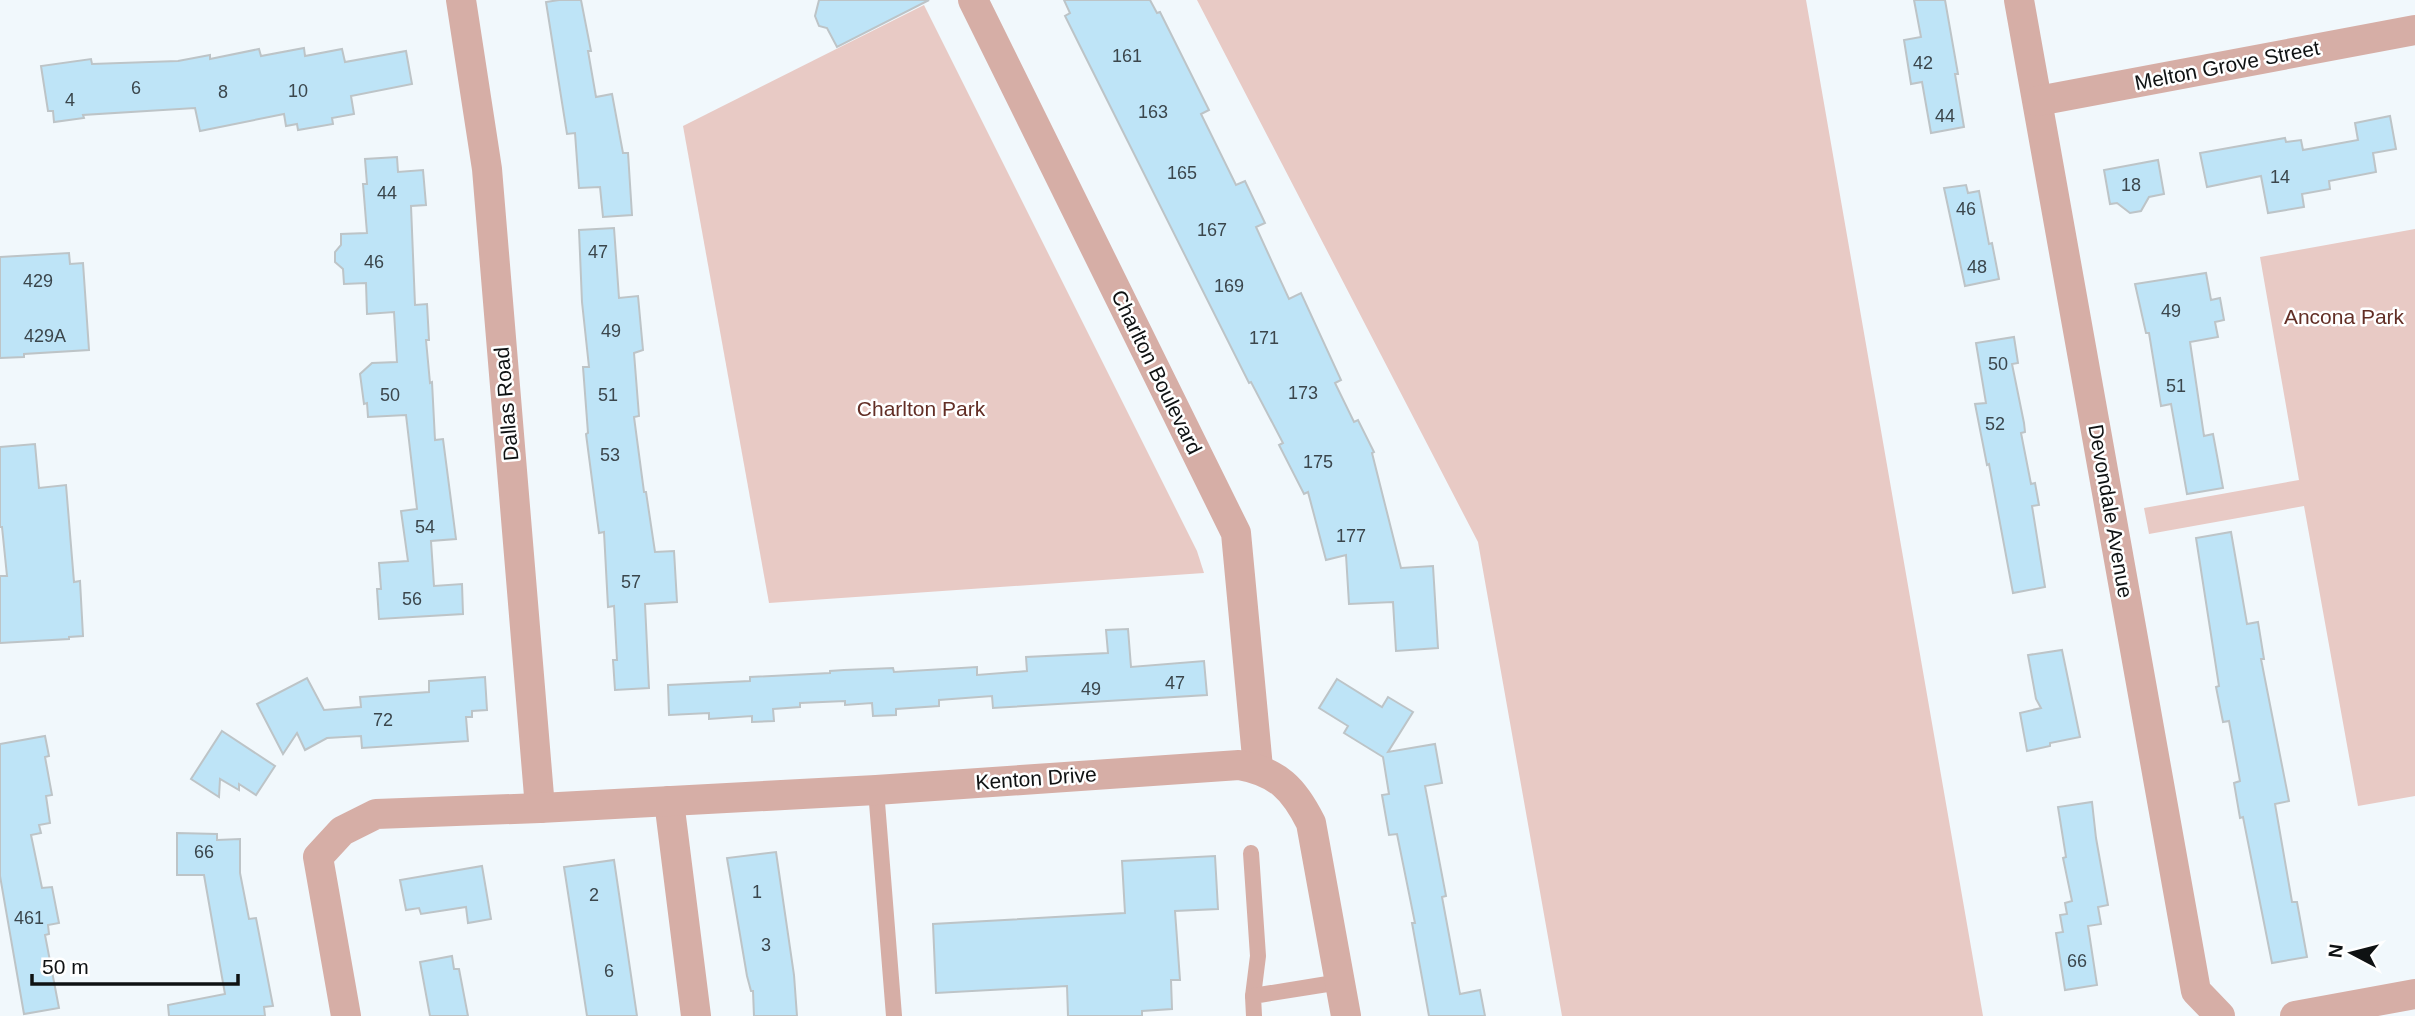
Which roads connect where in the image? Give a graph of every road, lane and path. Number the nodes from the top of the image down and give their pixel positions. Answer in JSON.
{"nodes":[{"id":1,"x":461,"y":0,"type":"edge"},
{"id":2,"x":973,"y":0,"type":"edge"},
{"id":3,"x":2019,"y":0,"type":"edge"},
{"id":4,"x":2415,"y":30,"type":"edge"},
{"id":5,"x":2038,"y":101,"type":"junction"},
{"id":6,"x":1258,"y":768,"type":"junction"},
{"id":7,"x":876,"y":790,"type":"junction"},
{"id":8,"x":669,"y":802,"type":"junction"},
{"id":9,"x":540,"y":808,"type":"junction"},
{"id":10,"x":1251,"y":853,"type":"dead end"},
{"id":11,"x":1340,"y":982,"type":"junction"},
{"id":12,"x":2415,"y":994,"type":"edge"},
{"id":13,"x":1253,"y":996,"type":"junction"},
{"id":14,"x":346,"y":1016,"type":"edge"},
{"id":15,"x":696,"y":1016,"type":"edge"},
{"id":16,"x":894,"y":1016,"type":"edge"},
{"id":17,"x":1254,"y":1016,"type":"edge"},
{"id":18,"x":1346,"y":1016,"type":"edge"},
{"id":19,"x":2219,"y":1016,"type":"edge"},
{"id":20,"x":2295,"y":1016,"type":"edge"}],
"edges":[{"from":1,"to":9,"type":"street","name":"Dallas Road"},
{"from":2,"to":6,"type":"street","name":"Charlton Boulevard"},
{"from":3,"to":5,"type":"street","name":"Devondale Avenue"},
{"from":4,"to":5,"type":"street","name":"Melton Grove Street"},
{"from":5,"to":19,"type":"street","name":"Devondale Avenue"},
{"from":6,"to":7,"type":"street","name":"Kenton Drive"},
{"from":6,"to":11,"type":"street","name":"Kenton Drive"},
{"from":7,"to":8,"type":"street","name":"Kenton Drive"},
{"from":7,"to":16,"type":"lane"},
{"from":8,"to":9,"type":"street","name":"Kenton Drive"},
{"from":8,"to":15,"type":"street"},
{"from":9,"to":14,"type":"street","name":"Kenton Drive"},
{"from":10,"to":13,"type":"lane"},
{"from":11,"to":13,"type":"lane"},
{"from":11,"to":18,"type":"street","name":"Kenton Drive"},
{"from":12,"to":20,"type":"street"},
{"from":13,"to":17,"type":"lane"}]}
